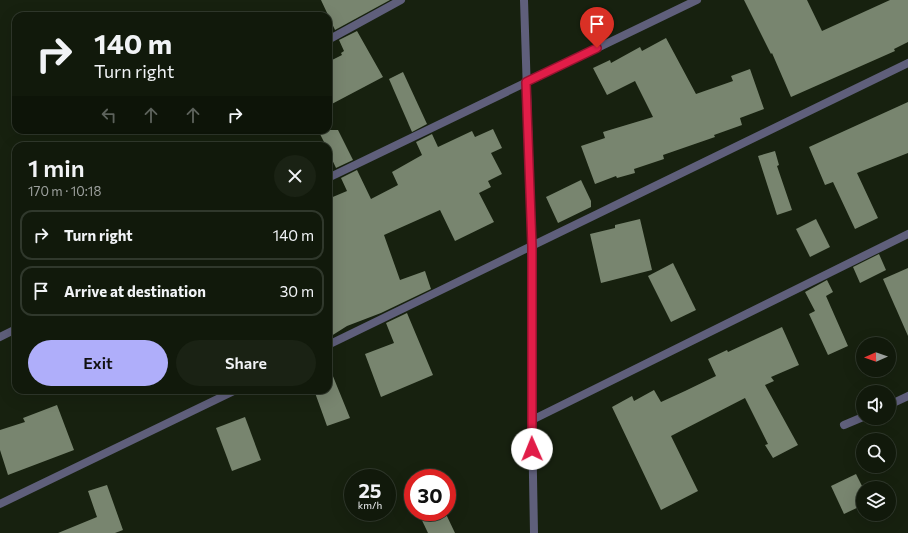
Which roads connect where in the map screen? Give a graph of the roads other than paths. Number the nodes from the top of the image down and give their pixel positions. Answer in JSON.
{"nodes":[{"id":1,"x":401,"y":0,"type":"edge"},
{"id":2,"x":524,"y":0,"type":"edge"},
{"id":3,"x":697,"y":0,"type":"edge"},
{"id":4,"x":332,"y":38,"type":"edge"},
{"id":5,"x":908,"y":63,"type":"edge"},
{"id":6,"x":526,"y":82,"type":"junction"},
{"id":7,"x":332,"y":176,"type":"edge"},
{"id":8,"x":908,"y":234,"type":"edge"},
{"id":9,"x":532,"y":247,"type":"junction"},
{"id":10,"x":12,"y":331,"type":"edge"},
{"id":11,"x":0,"y":337,"type":"edge"},
{"id":12,"x":332,"y":344,"type":"edge"},
{"id":13,"x":228,"y":394,"type":"edge"},
{"id":14,"x":908,"y":396,"type":"edge"},
{"id":15,"x":896,"y":402,"type":"edge"},
{"id":16,"x":532,"y":420,"type":"junction"},
{"id":17,"x":856,"y":420,"type":"edge"},
{"id":18,"x":844,"y":425,"type":"dead end"},
{"id":19,"x":0,"y":504,"type":"edge"},
{"id":20,"x":534,"y":533,"type":"edge"}],
"edges":[{"from":1,"to":4,"type":"street"},
{"from":2,"to":6,"type":"street"},
{"from":3,"to":6,"type":"street"},
{"from":5,"to":9,"type":"street"},
{"from":6,"to":7,"type":"street"},
{"from":6,"to":9,"type":"street"},
{"from":8,"to":16,"type":"street"},
{"from":9,"to":12,"type":"street"},
{"from":9,"to":16,"type":"street"},
{"from":10,"to":11,"type":"street"},
{"from":13,"to":19,"type":"street"},
{"from":14,"to":15,"type":"street"},
{"from":16,"to":20,"type":"street"},
{"from":17,"to":18,"type":"street"}]}
